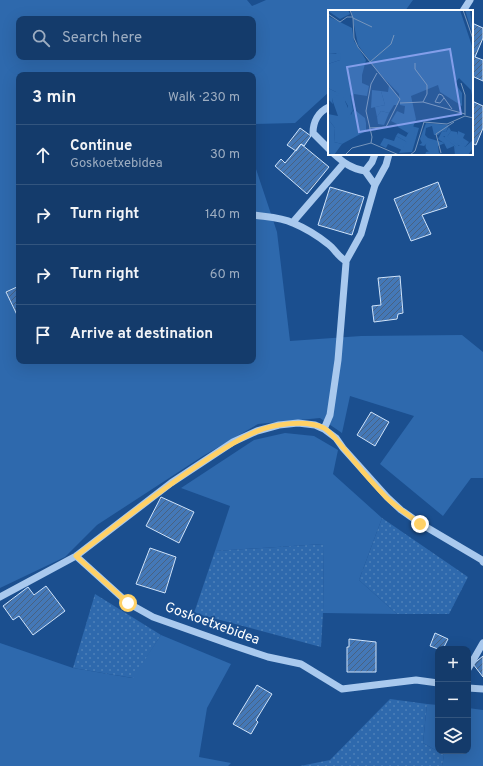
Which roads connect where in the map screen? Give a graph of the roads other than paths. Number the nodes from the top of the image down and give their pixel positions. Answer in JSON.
{"nodes":[{"id":1,"x":470,"y":0,"type":"edge"},
{"id":2,"x":464,"y":10,"type":"edge"},
{"id":3,"x":328,"y":107,"type":"edge"},
{"id":4,"x":328,"y":148,"type":"edge"},
{"id":5,"x":335,"y":155,"type":"edge"},
{"id":6,"x":375,"y":155,"type":"edge"},
{"id":7,"x":390,"y":155,"type":"edge"},
{"id":8,"x":344,"y":163,"type":"junction"},
{"id":9,"x":366,"y":171,"type":"junction"},
{"id":10,"x":375,"y":185,"type":"junction"},
{"id":11,"x":256,"y":215,"type":"edge"},
{"id":12,"x":293,"y":222,"type":"junction"},
{"id":13,"x":346,"y":262,"type":"dead end"},
{"id":14,"x":324,"y":429,"type":"junction"},
{"id":15,"x":76,"y":556,"type":"junction"},
{"id":16,"x":483,"y":562,"type":"edge"},
{"id":17,"x":0,"y":597,"type":"edge"},
{"id":18,"x":483,"y":643,"type":"edge"},
{"id":19,"x":471,"y":664,"type":"edge"},
{"id":20,"x":435,"y":683,"type":"edge"},
{"id":21,"x":471,"y":687,"type":"edge"},
{"id":22,"x":483,"y":689,"type":"edge"}],
"edges":[{"from":1,"to":2,"type":"street"},
{"from":3,"to":4,"type":"street"},
{"from":5,"to":8,"type":"street"},
{"from":6,"to":9,"type":"street"},
{"from":7,"to":10,"type":"street"},
{"from":8,"to":9,"type":"street"},
{"from":8,"to":12,"type":"street"},
{"from":9,"to":10,"type":"street"},
{"from":10,"to":12,"type":"street"},
{"from":11,"to":12,"type":"street"},
{"from":13,"to":14,"type":"street"},
{"from":14,"to":15,"type":"street"},
{"from":14,"to":16,"type":"street"},
{"from":15,"to":17,"type":"street"},
{"from":15,"to":20,"type":"street","name":"Goskoetxebidea"},
{"from":18,"to":19,"type":"street"},
{"from":21,"to":22,"type":"street"}]}
